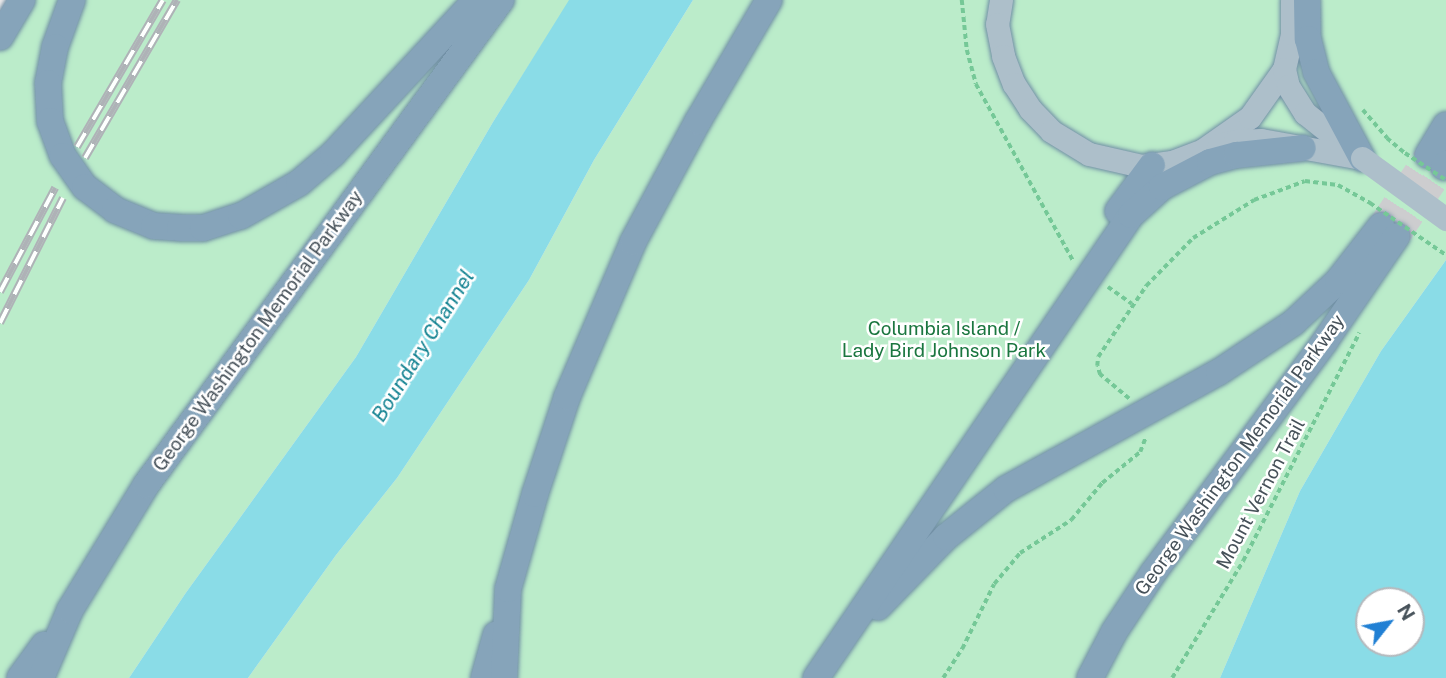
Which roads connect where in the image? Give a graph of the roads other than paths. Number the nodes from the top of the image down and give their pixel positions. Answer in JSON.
{"nodes":[{"id":1,"x":22,"y":0,"type":"edge"},
{"id":2,"x":72,"y":0,"type":"edge"},
{"id":3,"x":476,"y":0,"type":"edge"},
{"id":4,"x":501,"y":0,"type":"edge"},
{"id":5,"x":769,"y":0,"type":"edge"},
{"id":6,"x":990,"y":0,"type":"edge"},
{"id":7,"x":1001,"y":0,"type":"edge"},
{"id":8,"x":1296,"y":1,"type":"edge"},
{"id":9,"x":997,"y":24,"type":"junction"},
{"id":10,"x":0,"y":37,"type":"edge"},
{"id":11,"x":1284,"y":69,"type":"junction"},
{"id":12,"x":1446,"y":125,"type":"edge"},
{"id":13,"x":1303,"y":149,"type":"junction"},
{"id":14,"x":1203,"y":150,"type":"junction"},
{"id":15,"x":1362,"y":158,"type":"junction"},
{"id":16,"x":1434,"y":164,"type":"tunnel mouth"},
{"id":17,"x":1152,"y":165,"type":"junction"},
{"id":18,"x":1446,"y":219,"type":"edge"},
{"id":19,"x":1088,"y":264,"type":"junction"},
{"id":20,"x":508,"y":589,"type":"junction"},
{"id":21,"x":70,"y":610,"type":"junction"},
{"id":22,"x":836,"y":647,"type":"junction"},
{"id":23,"x":20,"y":678,"type":"edge"},
{"id":24,"x":41,"y":678,"type":"edge"},
{"id":25,"x":484,"y":678,"type":"edge"},
{"id":26,"x":504,"y":678,"type":"edge"},
{"id":27,"x":816,"y":678,"type":"edge"},
{"id":28,"x":1090,"y":678,"type":"edge"}],
"edges":[{"from":1,"to":10,"type":"highway"},
{"from":2,"to":3,"type":"highway"},
{"from":4,"to":21,"type":"highway","name":"George Washington Memorial Parkway"},
{"from":5,"to":20,"type":"highway"},
{"from":6,"to":9,"type":"main road"},
{"from":7,"to":9,"type":"main road"},
{"from":8,"to":11,"type":"main road"},
{"from":8,"to":15,"type":"highway"},
{"from":9,"to":17,"type":"main road"},
{"from":11,"to":14,"type":"main road"},
{"from":11,"to":15,"type":"main road"},
{"from":12,"to":16,"type":"highway"},
{"from":13,"to":14,"type":"main road"},
{"from":13,"to":15,"type":"main road"},
{"from":13,"to":19,"type":"highway"},
{"from":14,"to":17,"type":"main road"},
{"from":15,"to":18,"type":"main road","bridge":true},
{"from":17,"to":19,"type":"highway"},
{"from":19,"to":22,"type":"highway"},
{"from":20,"to":25,"type":"highway"},
{"from":20,"to":26,"type":"highway"},
{"from":21,"to":23,"type":"highway"},
{"from":21,"to":24,"type":"highway","name":"George Washington Memorial Parkway"},
{"from":22,"to":27,"type":"highway"},
{"from":22,"to":28,"type":"highway","name":"George Washington Memorial Parkway"}]}
